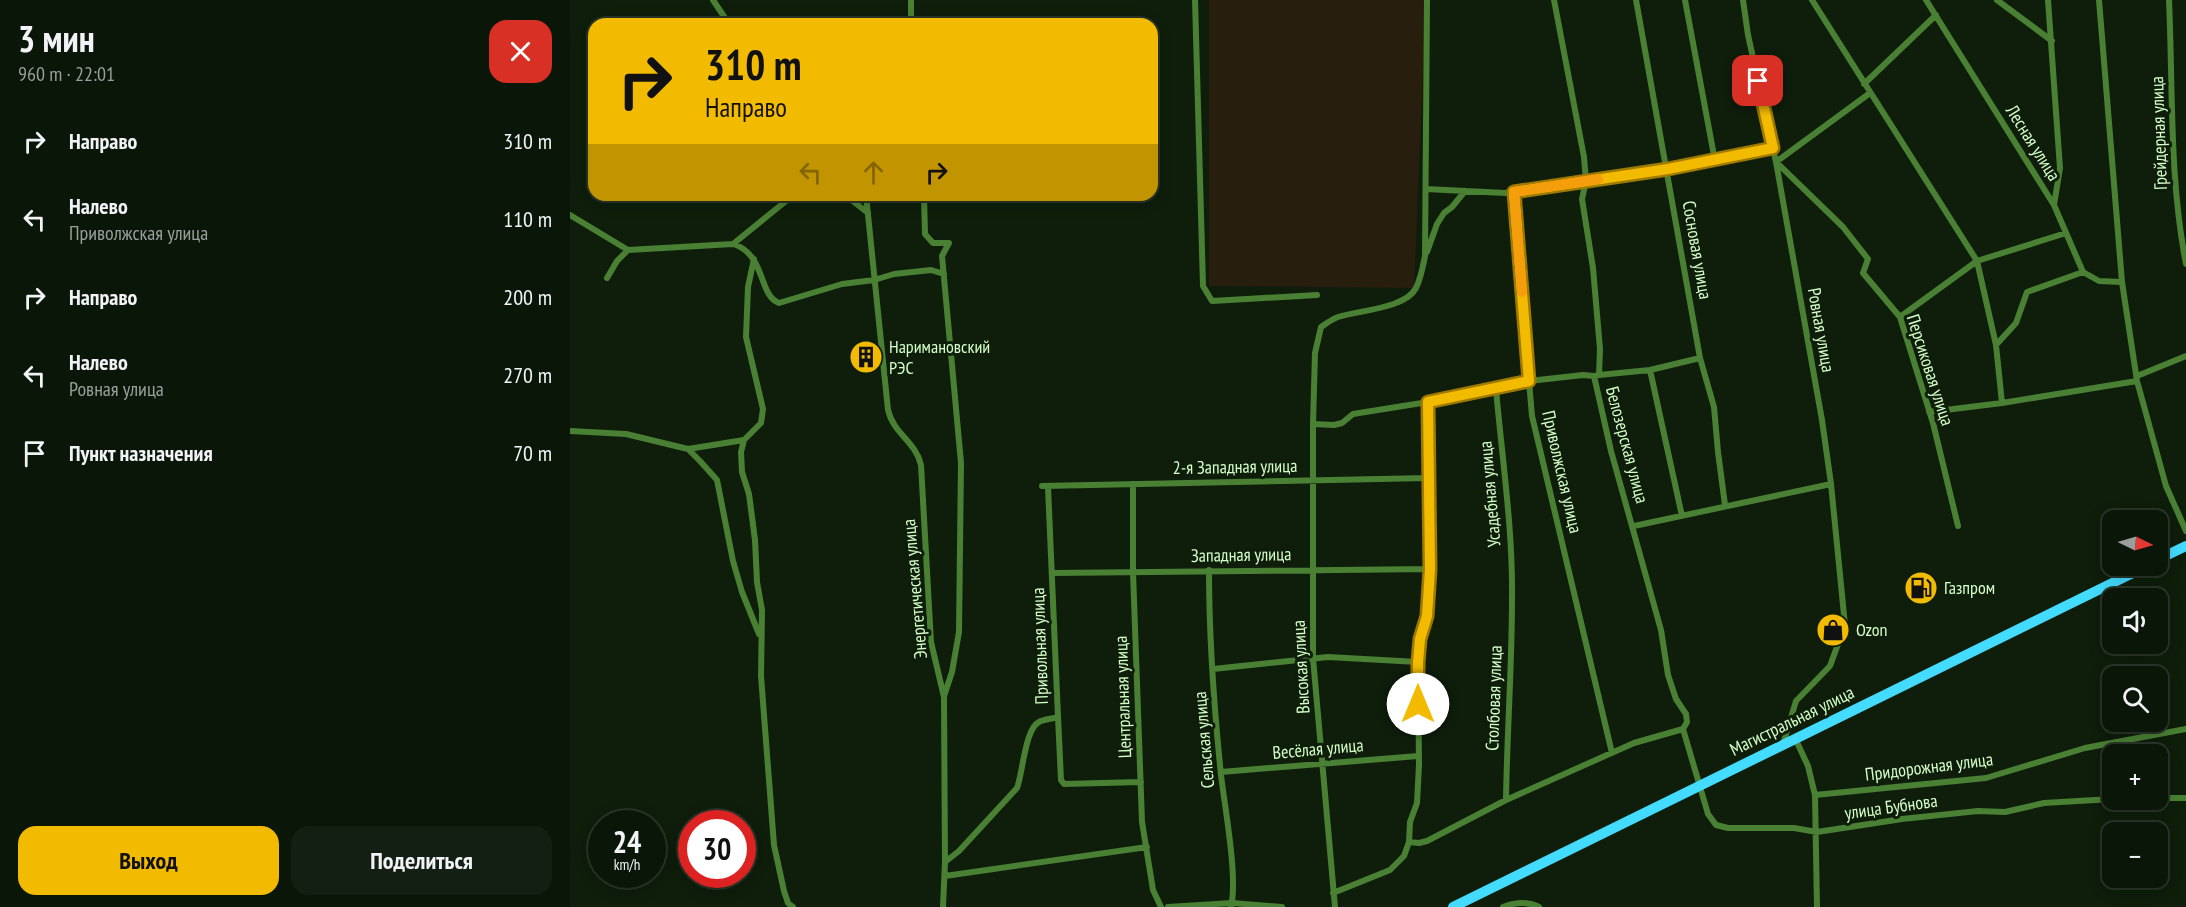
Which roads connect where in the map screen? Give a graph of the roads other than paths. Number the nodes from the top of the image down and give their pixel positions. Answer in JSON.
{"nodes":[{"id":1,"x":713,"y":0,"type":"edge"},
{"id":2,"x":911,"y":0,"type":"edge"},
{"id":3,"x":1195,"y":0,"type":"edge"},
{"id":4,"x":1427,"y":0,"type":"edge"},
{"id":5,"x":1554,"y":0,"type":"edge"},
{"id":6,"x":1636,"y":0,"type":"edge"},
{"id":7,"x":1685,"y":0,"type":"edge"},
{"id":8,"x":1743,"y":0,"type":"edge"},
{"id":9,"x":1812,"y":0,"type":"edge"},
{"id":10,"x":1927,"y":0,"type":"edge"},
{"id":11,"x":1997,"y":0,"type":"edge"},
{"id":12,"x":2048,"y":0,"type":"edge"},
{"id":13,"x":2099,"y":0,"type":"edge"},
{"id":14,"x":2169,"y":0,"type":"edge"},
{"id":15,"x":1936,"y":15,"type":"junction"},
{"id":16,"x":725,"y":18,"type":"edge"},
{"id":17,"x":911,"y":18,"type":"edge"},
{"id":18,"x":2052,"y":41,"type":"junction"},
{"id":19,"x":1864,"y":84,"type":"junction"},
{"id":20,"x":1870,"y":93,"type":"junction"},
{"id":21,"x":1773,"y":148,"type":"junction"},
{"id":22,"x":1715,"y":161,"type":"junction"},
{"id":23,"x":1776,"y":162,"type":"junction"},
{"id":24,"x":1668,"y":169,"type":"junction"},
{"id":25,"x":1586,"y":181,"type":"junction"},
{"id":26,"x":1426,"y":189,"type":"junction"},
{"id":27,"x":1465,"y":190,"type":"junction"},
{"id":28,"x":1514,"y":192,"type":"junction"},
{"id":29,"x":786,"y":201,"type":"edge"},
{"id":30,"x":853,"y":201,"type":"edge"},
{"id":31,"x":867,"y":201,"type":"edge"},
{"id":32,"x":924,"y":201,"type":"edge"},
{"id":33,"x":2054,"y":205,"type":"junction"},
{"id":34,"x":2186,"y":212,"type":"edge"},
{"id":35,"x":868,"y":213,"type":"junction"},
{"id":36,"x":570,"y":215,"type":"edge"},
{"id":37,"x":2179,"y":216,"type":"junction"},
{"id":38,"x":2066,"y":232,"type":"junction"},
{"id":39,"x":733,"y":244,"type":"junction"},
{"id":40,"x":628,"y":249,"type":"junction"},
{"id":41,"x":1425,"y":255,"type":"junction"},
{"id":42,"x":942,"y":256,"type":"junction"},
{"id":43,"x":754,"y":260,"type":"junction"},
{"id":44,"x":1977,"y":261,"type":"junction"},
{"id":45,"x":2186,"y":264,"type":"edge"},
{"id":46,"x":931,"y":270,"type":"junction"},
{"id":47,"x":2083,"y":272,"type":"junction"},
{"id":48,"x":944,"y":274,"type":"junction"},
{"id":49,"x":607,"y":278,"type":"dead end"},
{"id":50,"x":874,"y":280,"type":"junction"},
{"id":51,"x":2122,"y":282,"type":"junction"},
{"id":52,"x":1317,"y":295,"type":"dead end"},
{"id":53,"x":1900,"y":317,"type":"junction"},
{"id":54,"x":1996,"y":345,"type":"junction"},
{"id":55,"x":2186,"y":356,"type":"edge"},
{"id":56,"x":1700,"y":358,"type":"junction"},
{"id":57,"x":1650,"y":370,"type":"junction"},
{"id":58,"x":1596,"y":376,"type":"junction"},
{"id":59,"x":2137,"y":379,"type":"junction"},
{"id":60,"x":1529,"y":381,"type":"junction"},
{"id":61,"x":1496,"y":389,"type":"junction"},
{"id":62,"x":1428,"y":402,"type":"junction"},
{"id":63,"x":2002,"y":403,"type":"junction"},
{"id":64,"x":1929,"y":412,"type":"junction"},
{"id":65,"x":1313,"y":424,"type":"junction"},
{"id":66,"x":570,"y":431,"type":"edge"},
{"id":67,"x":744,"y":440,"type":"junction"},
{"id":68,"x":688,"y":449,"type":"junction"},
{"id":69,"x":1428,"y":478,"type":"junction"},
{"id":70,"x":1313,"y":481,"type":"junction"},
{"id":71,"x":1133,"y":484,"type":"junction"},
{"id":72,"x":1832,"y":484,"type":"junction"},
{"id":73,"x":1045,"y":487,"type":"joint"},
{"id":74,"x":1725,"y":505,"type":"junction"},
{"id":75,"x":1682,"y":516,"type":"junction"},
{"id":76,"x":1634,"y":526,"type":"junction"},
{"id":77,"x":1958,"y":526,"type":"dead end"},
{"id":78,"x":2186,"y":531,"type":"edge"},
{"id":79,"x":2186,"y":546,"type":"edge"},
{"id":80,"x":2168,"y":555,"type":"edge"},
{"id":81,"x":1312,"y":569,"type":"junction"},
{"id":82,"x":1430,"y":569,"type":"junction"},
{"id":83,"x":1209,"y":570,"type":"junction"},
{"id":84,"x":1133,"y":572,"type":"junction"},
{"id":85,"x":1053,"y":573,"type":"junction"},
{"id":86,"x":2126,"y":576,"type":"edge"},
{"id":87,"x":1512,"y":597,"type":"joint"},
{"id":88,"x":761,"y":637,"type":"junction"},
{"id":89,"x":1313,"y":658,"type":"junction"},
{"id":90,"x":1418,"y":662,"type":"junction"},
{"id":91,"x":1213,"y":669,"type":"junction"},
{"id":92,"x":944,"y":697,"type":"junction"},
{"id":93,"x":1058,"y":717,"type":"junction"},
{"id":94,"x":1683,"y":729,"type":"junction"},
{"id":95,"x":2186,"y":729,"type":"edge"},
{"id":96,"x":1796,"y":738,"type":"junction"},
{"id":97,"x":1783,"y":744,"type":"junction"},
{"id":98,"x":1612,"y":753,"type":"junction"},
{"id":99,"x":1418,"y":756,"type":"junction"},
{"id":100,"x":1323,"y":763,"type":"junction"},
{"id":101,"x":1221,"y":772,"type":"junction"},
{"id":102,"x":1141,"y":782,"type":"junction"},
{"id":103,"x":1699,"y":786,"type":"junction"},
{"id":104,"x":1815,"y":795,"type":"junction"},
{"id":105,"x":2168,"y":798,"type":"edge"},
{"id":106,"x":2186,"y":798,"type":"edge"},
{"id":107,"x":2102,"y":799,"type":"edge"},
{"id":108,"x":1506,"y":800,"type":"junction"},
{"id":109,"x":1816,"y":832,"type":"junction"},
{"id":110,"x":1409,"y":842,"type":"junction"},
{"id":111,"x":1147,"y":848,"type":"junction"},
{"id":112,"x":945,"y":862,"type":"junction"},
{"id":113,"x":945,"y":876,"type":"junction"},
{"id":114,"x":1333,"y":893,"type":"junction"},
{"id":115,"x":1231,"y":905,"type":"edge"},
{"id":116,"x":793,"y":907,"type":"edge"},
{"id":117,"x":943,"y":907,"type":"edge"},
{"id":118,"x":1161,"y":907,"type":"edge"},
{"id":119,"x":1168,"y":907,"type":"edge"},
{"id":120,"x":1282,"y":907,"type":"edge"},
{"id":121,"x":1335,"y":907,"type":"edge"},
{"id":122,"x":1453,"y":907,"type":"edge"},
{"id":123,"x":1503,"y":907,"type":"edge"},
{"id":124,"x":1539,"y":907,"type":"edge"},
{"id":125,"x":1816,"y":907,"type":"edge"}],
"edges":[{"from":1,"to":16,"type":"street"},
{"from":2,"to":17,"type":"street"},
{"from":3,"to":52,"type":"street"},
{"from":4,"to":26,"type":"street"},
{"from":5,"to":25,"type":"street","name":"Белозерская улица"},
{"from":6,"to":24,"type":"street","name":"Сосновая улица"},
{"from":7,"to":22,"type":"street"},
{"from":8,"to":21,"type":"street","name":"Ровная улица"},
{"from":9,"to":19,"type":"street"},
{"from":10,"to":15,"type":"street","name":"Лесная улица"},
{"from":11,"to":18,"type":"street"},
{"from":12,"to":18,"type":"street"},
{"from":13,"to":51,"type":"street"},
{"from":14,"to":37,"type":"street","name":"Грейдерная улица"},
{"from":15,"to":19,"type":"street"},
{"from":15,"to":33,"type":"street","name":"Лесная улица"},
{"from":18,"to":33,"type":"street"},
{"from":19,"to":20,"type":"street"},
{"from":20,"to":23,"type":"street"},
{"from":20,"to":44,"type":"street"},
{"from":21,"to":22,"type":"street"},
{"from":21,"to":23,"type":"street","name":"Ровная улица"},
{"from":22,"to":24,"type":"street"},
{"from":23,"to":53,"type":"street","name":"Персиковая улица"},
{"from":23,"to":72,"type":"street","name":"Ровная улица"},
{"from":24,"to":25,"type":"street"},
{"from":24,"to":56,"type":"street","name":"Сосновая улица"},
{"from":25,"to":28,"type":"street"},
{"from":25,"to":58,"type":"street","name":"Белозерская улица"},
{"from":26,"to":27,"type":"street"},
{"from":26,"to":41,"type":"street"},
{"from":27,"to":28,"type":"street"},
{"from":27,"to":41,"type":"street"},
{"from":28,"to":60,"type":"street","name":"Приволжская улица"},
{"from":29,"to":39,"type":"street"},
{"from":30,"to":35,"type":"street"},
{"from":31,"to":35,"type":"street","name":"Энергетическая улица"},
{"from":32,"to":42,"type":"street"},
{"from":33,"to":38,"type":"street","name":"Лесная улица"},
{"from":34,"to":37,"type":"street"},
{"from":35,"to":50,"type":"street","name":"Энергетическая улица"},
{"from":36,"to":40,"type":"street"},
{"from":37,"to":45,"type":"street","name":"Грейдерная улица"},
{"from":38,"to":44,"type":"street"},
{"from":38,"to":47,"type":"street","name":"Лесная улица"},
{"from":39,"to":40,"type":"street"},
{"from":39,"to":43,"type":"street"},
{"from":40,"to":49,"type":"street"},
{"from":41,"to":65,"type":"street","name":"Высокая улица"},
{"from":42,"to":46,"type":"street"},
{"from":42,"to":48,"type":"street"},
{"from":43,"to":50,"type":"street"},
{"from":43,"to":67,"type":"street"},
{"from":44,"to":53,"type":"street"},
{"from":44,"to":54,"type":"street"},
{"from":46,"to":48,"type":"street"},
{"from":46,"to":50,"type":"street"},
{"from":47,"to":51,"type":"street"},
{"from":47,"to":54,"type":"street"},
{"from":48,"to":92,"type":"street"},
{"from":50,"to":92,"type":"street","name":"Энергетическая улица"},
{"from":51,"to":59,"type":"street"},
{"from":53,"to":64,"type":"street","name":"Персиковая улица"},
{"from":54,"to":63,"type":"street"},
{"from":55,"to":59,"type":"street"},
{"from":56,"to":57,"type":"street"},
{"from":56,"to":74,"type":"street","name":"Сосновая улица"},
{"from":57,"to":58,"type":"street"},
{"from":57,"to":75,"type":"street"},
{"from":58,"to":60,"type":"street"},
{"from":58,"to":76,"type":"street","name":"Белозерская улица"},
{"from":59,"to":63,"type":"street"},
{"from":59,"to":78,"type":"street"},
{"from":60,"to":61,"type":"street"},
{"from":60,"to":98,"type":"street","name":"Приволжская улица"},
{"from":61,"to":62,"type":"street"},
{"from":61,"to":87,"type":"street","name":"Усадебная улица"},
{"from":62,"to":65,"type":"street"},
{"from":62,"to":69,"type":"street"},
{"from":63,"to":64,"type":"street"},
{"from":64,"to":77,"type":"street","name":"Персиковая улица"},
{"from":65,"to":70,"type":"street","name":"Высокая улица"},
{"from":66,"to":68,"type":"street"},
{"from":67,"to":68,"type":"street"},
{"from":67,"to":88,"type":"street"},
{"from":68,"to":88,"type":"street"},
{"from":69,"to":70,"type":"street","name":"2-я Западная улица"},
{"from":69,"to":82,"type":"street"},
{"from":70,"to":71,"type":"street","name":"2-я Западная улица"},
{"from":70,"to":81,"type":"street","name":"Высокая улица"},
{"from":71,"to":73,"type":"street","name":"2-я Западная улица"},
{"from":71,"to":84,"type":"street","name":"Центральная улица"},
{"from":72,"to":74,"type":"street"},
{"from":72,"to":97,"type":"street","name":"Ровная улица"},
{"from":73,"to":85,"type":"street","name":"Привольная улица"},
{"from":74,"to":75,"type":"street"},
{"from":75,"to":76,"type":"street"},
{"from":76,"to":94,"type":"street","name":"Белозерская улица"},
{"from":79,"to":80,"type":"highway"},
{"from":81,"to":82,"type":"street","name":"Западная улица"},
{"from":81,"to":83,"type":"street","name":"Западная улица"},
{"from":81,"to":89,"type":"street","name":"Высокая улица"},
{"from":82,"to":90,"type":"street"},
{"from":83,"to":84,"type":"street","name":"Западная улица"},
{"from":83,"to":91,"type":"street","name":"Сельская улица"},
{"from":84,"to":85,"type":"street","name":"Западная улица"},
{"from":84,"to":102,"type":"street","name":"Центральная улица"},
{"from":85,"to":93,"type":"street","name":"Привольная улица"},
{"from":86,"to":96,"type":"highway","name":"Магистральная улица"},
{"from":87,"to":108,"type":"street","name":"Столбовая улица"},
{"from":88,"to":116,"type":"street"},
{"from":89,"to":90,"type":"street"},
{"from":89,"to":91,"type":"street"},
{"from":89,"to":100,"type":"street","name":"Высокая улица"},
{"from":90,"to":99,"type":"street"},
{"from":91,"to":101,"type":"street","name":"Сельская улица"},
{"from":92,"to":112,"type":"street","name":"Энергетическая улица"},
{"from":93,"to":102,"type":"street"},
{"from":93,"to":112,"type":"street","name":"Привольная улица"},
{"from":94,"to":98,"type":"street"},
{"from":94,"to":103,"type":"street","name":"Белозерская улица"},
{"from":95,"to":104,"type":"street","name":"Придорожная улица"},
{"from":96,"to":97,"type":"highway","name":"Магистральная улица"},
{"from":96,"to":104,"type":"street"},
{"from":97,"to":103,"type":"highway","name":"Магистральная улица"},
{"from":98,"to":108,"type":"street"},
{"from":99,"to":100,"type":"street","name":"Весёлая улица"},
{"from":99,"to":110,"type":"street"},
{"from":100,"to":101,"type":"street","name":"Весёлая улица"},
{"from":100,"to":114,"type":"street","name":"Высокая улица"},
{"from":101,"to":115,"type":"street","name":"Сельская улица"},
{"from":102,"to":111,"type":"street","name":"Центральная улица"},
{"from":103,"to":109,"type":"street","name":"улица Бубнова"},
{"from":103,"to":122,"type":"highway","name":"Магистральная улица"},
{"from":104,"to":109,"type":"street"},
{"from":105,"to":106,"type":"street"},
{"from":107,"to":109,"type":"street","name":"улица Бубнова"},
{"from":108,"to":110,"type":"street"},
{"from":109,"to":125,"type":"street"},
{"from":110,"to":114,"type":"street"},
{"from":111,"to":113,"type":"street"},
{"from":111,"to":118,"type":"street","name":"Центральная улица"},
{"from":112,"to":113,"type":"street","name":"Энергетическая улица"},
{"from":113,"to":117,"type":"street","name":"Энергетическая улица"},
{"from":114,"to":121,"type":"street","name":"Высокая улица"},
{"from":115,"to":119,"type":"street"},
{"from":115,"to":120,"type":"street"},
{"from":123,"to":124,"type":"street"}]}
